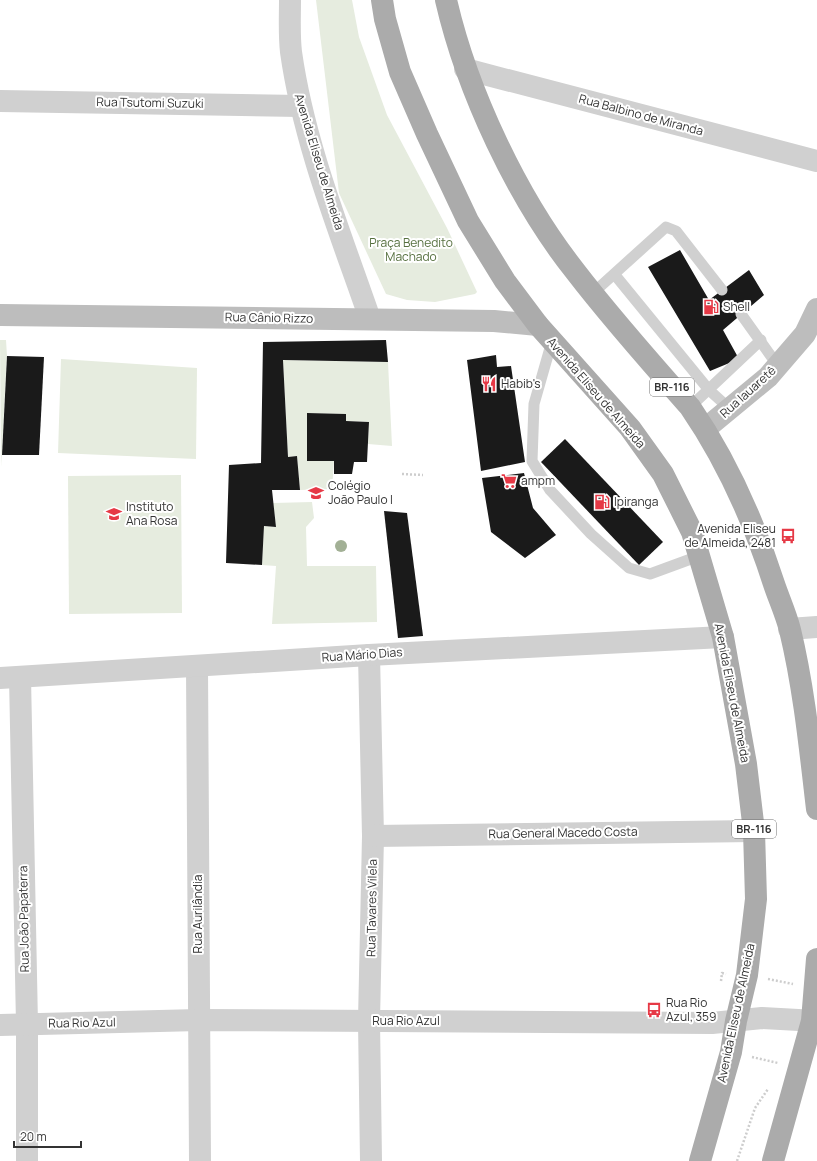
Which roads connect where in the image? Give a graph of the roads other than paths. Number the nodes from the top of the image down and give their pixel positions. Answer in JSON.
{"nodes":[{"id":1,"x":290,"y":0,"type":"edge"},
{"id":2,"x":382,"y":0,"type":"edge"},
{"id":3,"x":446,"y":0,"type":"edge"},
{"id":4,"x":465,"y":69,"type":"junction"},
{"id":5,"x":0,"y":101,"type":"edge"},
{"id":6,"x":300,"y":106,"type":"junction"},
{"id":7,"x":817,"y":161,"type":"edge"},
{"id":8,"x":615,"y":275,"type":"junction"},
{"id":9,"x":722,"y":290,"type":"dead end"},
{"id":10,"x":593,"y":293,"type":"junction"},
{"id":11,"x":817,"y":309,"type":"edge"},
{"id":12,"x":741,"y":314,"type":"dead end"},
{"id":13,"x":0,"y":315,"type":"edge"},
{"id":14,"x":370,"y":319,"type":"junction"},
{"id":15,"x":545,"y":333,"type":"junction"},
{"id":16,"x":811,"y":335,"type":"edge"},
{"id":17,"x":761,"y":340,"type":"junction"},
{"id":18,"x":778,"y":366,"type":"junction"},
{"id":19,"x":710,"y":390,"type":"junction"},
{"id":20,"x":690,"y":407,"type":"junction"},
{"id":21,"x":730,"y":409,"type":"junction"},
{"id":22,"x":705,"y":429,"type":"junction"},
{"id":23,"x":699,"y":556,"type":"junction"},
{"id":24,"x":817,"y":627,"type":"edge"},
{"id":25,"x":790,"y":629,"type":"junction"},
{"id":26,"x":723,"y":636,"type":"junction"},
{"id":27,"x":369,"y":655,"type":"junction"},
{"id":28,"x":197,"y":667,"type":"junction"},
{"id":29,"x":10,"y":678,"type":"edge"},
{"id":30,"x":817,"y":809,"type":"edge"},
{"id":31,"x":754,"y":831,"type":"junction"},
{"id":32,"x":373,"y":836,"type":"junction"},
{"id":33,"x":817,"y":959,"type":"edge"},
{"id":34,"x":199,"y":1020,"type":"junction"},
{"id":35,"x":370,"y":1021,"type":"junction"},
{"id":36,"x":736,"y":1021,"type":"junction"},
{"id":37,"x":814,"y":1021,"type":"edge"},
{"id":38,"x":27,"y":1024,"type":"junction"},
{"id":39,"x":0,"y":1025,"type":"edge"},
{"id":40,"x":27,"y":1161,"type":"edge"},
{"id":41,"x":200,"y":1161,"type":"edge"},
{"id":42,"x":371,"y":1161,"type":"edge"},
{"id":43,"x":700,"y":1161,"type":"edge"},
{"id":44,"x":773,"y":1161,"type":"edge"}],
"edges":[{"from":1,"to":6,"type":"street","name":"Avenida Eliseu de Almeida"},
{"from":2,"to":15,"type":"main road","name":"Avenida Eliseu de Almeida","number":"BR-116"},
{"from":3,"to":4,"type":"main road","number":"BR-116"},
{"from":4,"to":7,"type":"street","name":"Rua Balbino de Miranda"},
{"from":4,"to":10,"type":"main road","number":"BR-116"},
{"from":5,"to":6,"type":"street","name":"Rua Tsutomi Suzuki"},
{"from":6,"to":14,"type":"street","name":"Avenida Eliseu de Almeida"},
{"from":8,"to":9,"type":"lane"},
{"from":8,"to":10,"type":"lane"},
{"from":8,"to":19,"type":"lane"},
{"from":10,"to":20,"type":"main road","number":"BR-116"},
{"from":11,"to":16,"type":"street","name":"Rua Iauaretê"},
{"from":12,"to":17,"type":"lane"},
{"from":13,"to":14,"type":"street","name":"Rua Cânio Rizzo"},
{"from":14,"to":15,"type":"street","name":"Rua Cânio Rizzo"},
{"from":15,"to":23,"type":"main road","name":"Avenida Eliseu de Almeida","number":"BR-116"},
{"from":15,"to":23,"type":"lane"},
{"from":16,"to":18,"type":"street","name":"Rua Iauaretê"},
{"from":17,"to":18,"type":"lane"},
{"from":17,"to":19,"type":"lane"},
{"from":18,"to":21,"type":"street","name":"Rua Iauaretê"},
{"from":19,"to":20,"type":"lane"},
{"from":19,"to":21,"type":"lane"},
{"from":20,"to":22,"type":"main road","number":"BR-116"},
{"from":21,"to":22,"type":"street","name":"Rua Iauaretê"},
{"from":22,"to":25,"type":"main road","number":"BR-116"},
{"from":23,"to":26,"type":"main road","name":"Avenida Eliseu de Almeida","number":"BR-116"},
{"from":24,"to":25,"type":"street"},
{"from":25,"to":30,"type":"main road","number":"BR-116"},
{"from":26,"to":27,"type":"street","name":"Rua Mário Dias"},
{"from":26,"to":31,"type":"main road","name":"Avenida Eliseu de Almeida","number":"BR-116"},
{"from":27,"to":28,"type":"street","name":"Rua Mário Dias"},
{"from":27,"to":32,"type":"street","name":"Rua Tavares Vilela"},
{"from":28,"to":29,"type":"street","name":"Rua Mário Dias"},
{"from":28,"to":34,"type":"street","name":"Rua Aurilândia"},
{"from":29,"to":38,"type":"street","name":"Rua João Papaterra"},
{"from":31,"to":32,"type":"street","name":"Rua General Macedo Costa"},
{"from":31,"to":36,"type":"main road","name":"Avenida Eliseu de Almeida","number":"BR-116"},
{"from":32,"to":35,"type":"street","name":"Rua Tavares Vilela"},
{"from":33,"to":37,"type":"main road"},
{"from":34,"to":35,"type":"street","name":"Rua Rio Azul"},
{"from":34,"to":38,"type":"street","name":"Rua Rio Azul"},
{"from":34,"to":41,"type":"street","name":"Rua Aurilândia"},
{"from":35,"to":36,"type":"street","name":"Rua Rio Azul"},
{"from":35,"to":42,"type":"street","name":"Rua Tavares Vilela"},
{"from":36,"to":37,"type":"street","name":"Rua Rio Azul"},
{"from":36,"to":43,"type":"main road","name":"Avenida Eliseu de Almeida","number":"BR-116"},
{"from":37,"to":44,"type":"main road"},
{"from":38,"to":39,"type":"street","name":"Rua Rio Azul"},
{"from":38,"to":40,"type":"street","name":"Rua João Papaterra"}]}
